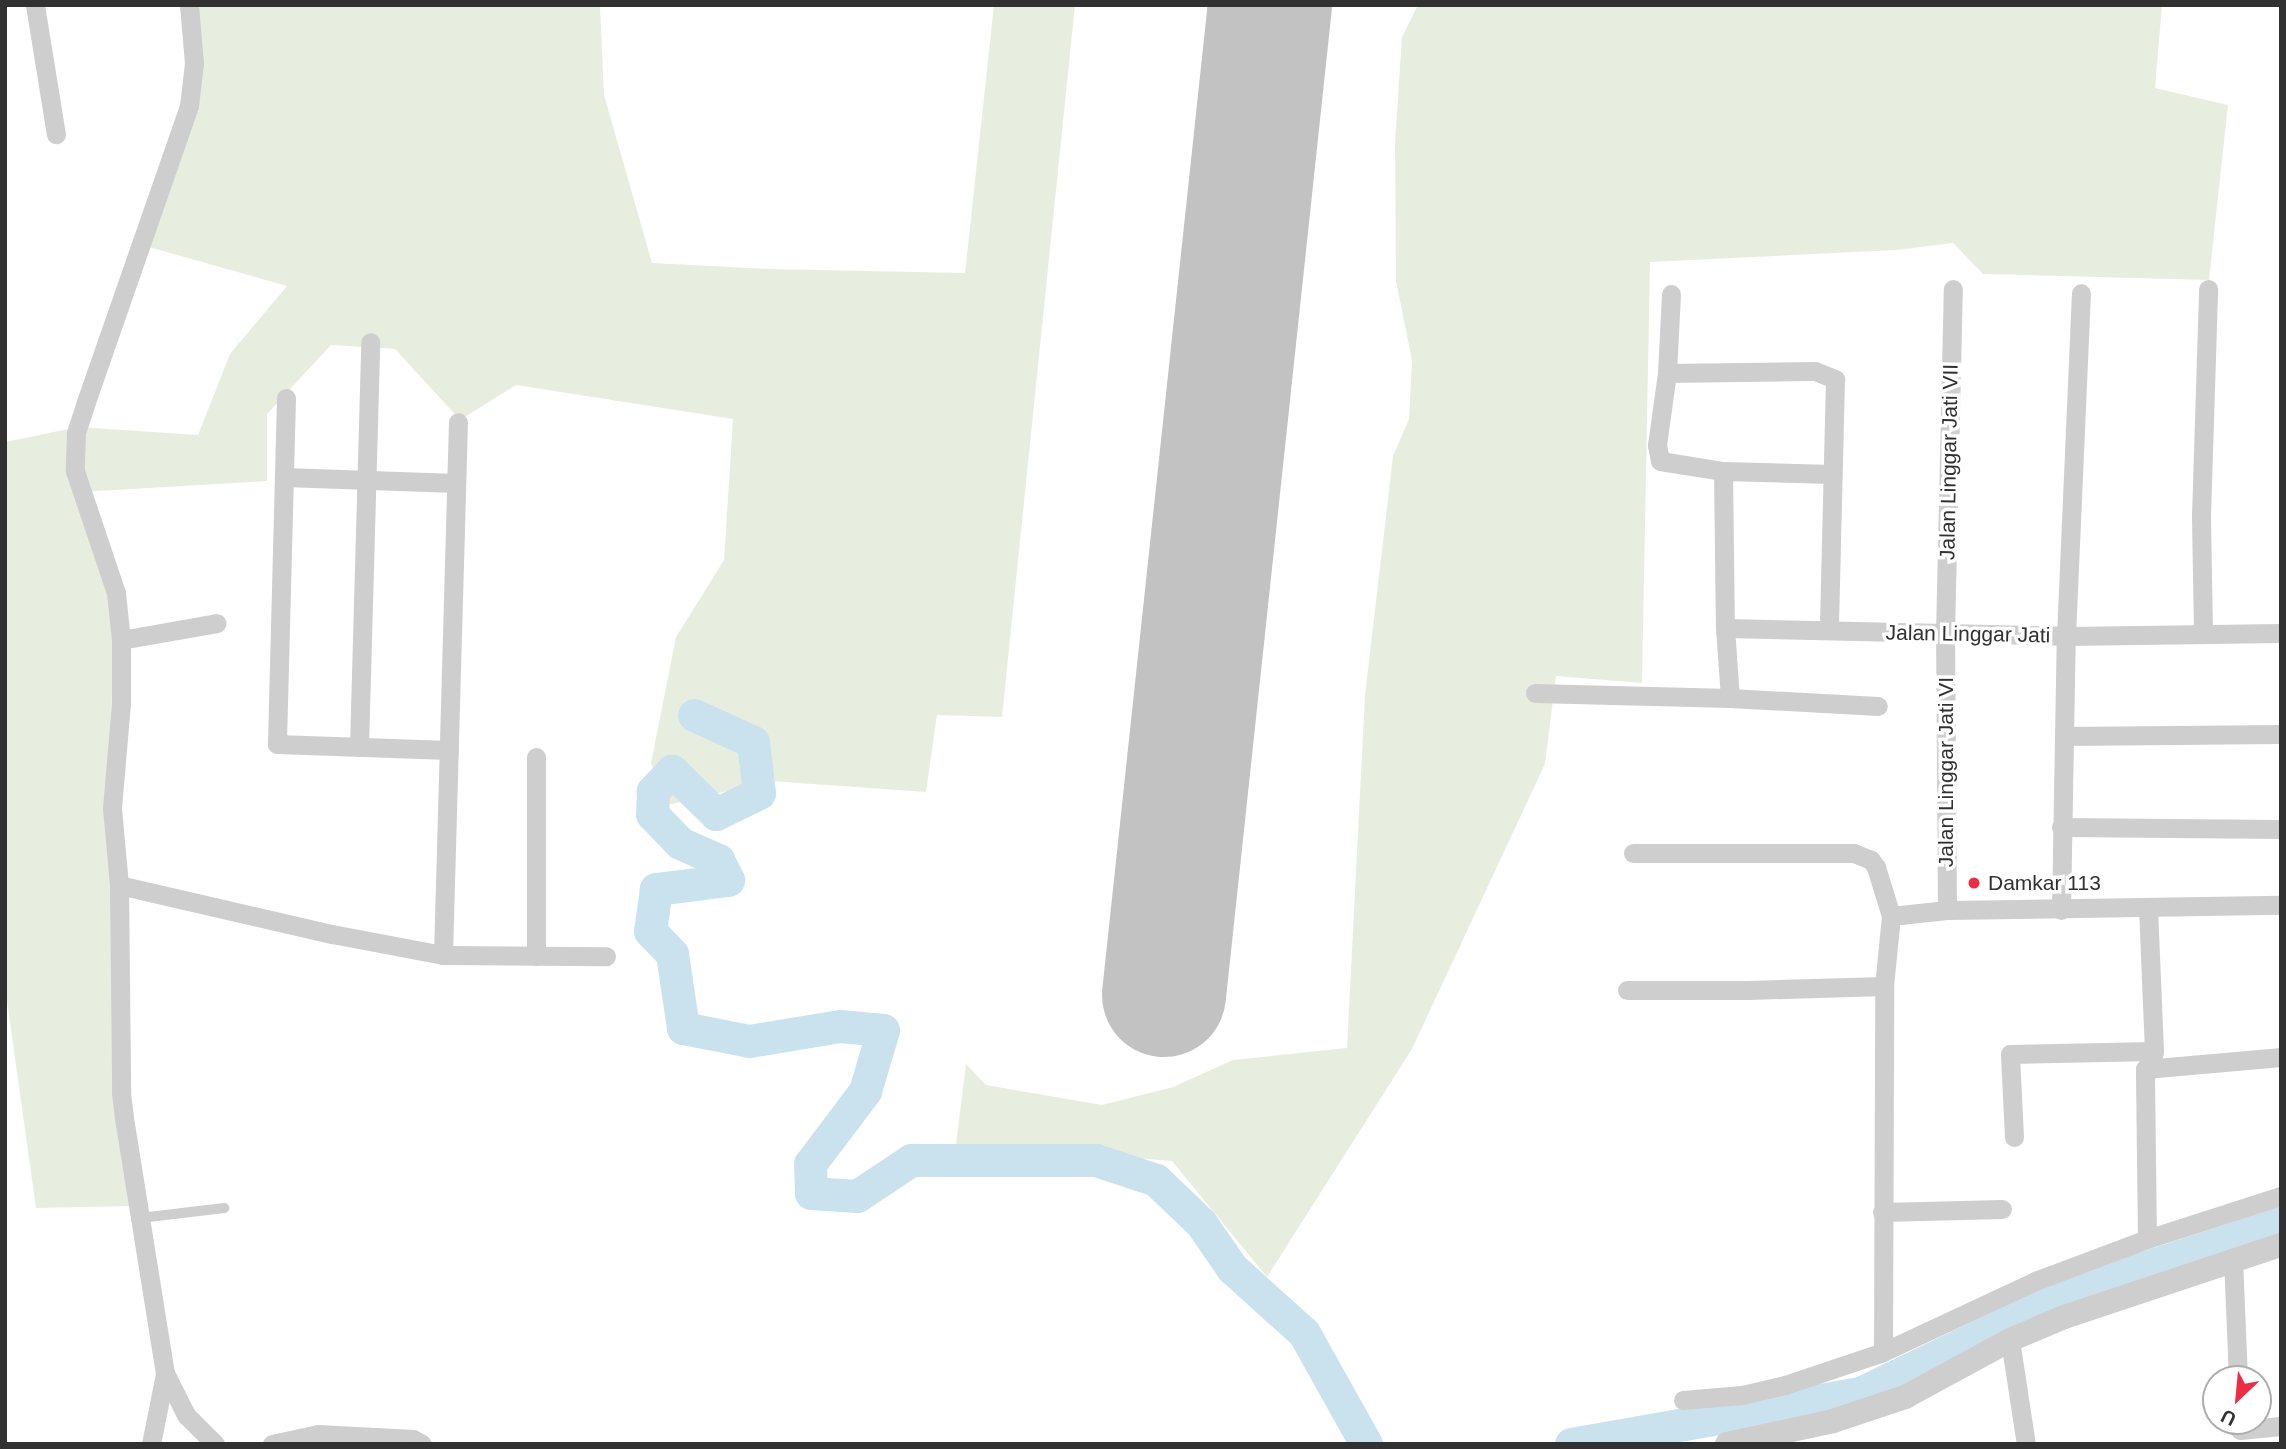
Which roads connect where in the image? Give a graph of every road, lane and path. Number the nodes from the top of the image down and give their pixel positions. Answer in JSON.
{"nodes":[{"id":1,"x":35,"y":5,"type":"edge"},
{"id":2,"x":189,"y":5,"type":"edge"},
{"id":3,"x":56,"y":134,"type":"dead end"},
{"id":4,"x":1953,"y":289,"type":"dead end"},
{"id":5,"x":2207,"y":289,"type":"dead end"},
{"id":6,"x":2081,"y":293,"type":"dead end"},
{"id":7,"x":1671,"y":294,"type":"dead end"},
{"id":8,"x":370,"y":342,"type":"dead end"},
{"id":9,"x":1667,"y":373,"type":"junction"},
{"id":10,"x":286,"y":398,"type":"dead end"},
{"id":11,"x":458,"y":422,"type":"dead end"},
{"id":12,"x":1723,"y":471,"type":"junction"},
{"id":13,"x":1832,"y":474,"type":"junction"},
{"id":14,"x":284,"y":477,"type":"junction"},
{"id":15,"x":367,"y":480,"type":"junction"},
{"id":16,"x":456,"y":483,"type":"junction"},
{"id":17,"x":217,"y":623,"type":"dead end"},
{"id":18,"x":1725,"y":628,"type":"junction"},
{"id":19,"x":1829,"y":630,"type":"junction"},
{"id":20,"x":2203,"y":632,"type":"junction"},
{"id":21,"x":2281,"y":633,"type":"edge"},
{"id":22,"x":1945,"y":634,"type":"junction"},
{"id":23,"x":2066,"y":636,"type":"junction"},
{"id":24,"x":121,"y":640,"type":"junction"},
{"id":25,"x":1535,"y":692,"type":"dead end"},
{"id":26,"x":1730,"y":698,"type":"junction"},
{"id":27,"x":1878,"y":706,"type":"dead end"},
{"id":28,"x":2281,"y":734,"type":"edge"},
{"id":29,"x":2065,"y":736,"type":"junction"},
{"id":30,"x":359,"y":747,"type":"junction"},
{"id":31,"x":449,"y":750,"type":"junction"},
{"id":32,"x":536,"y":757,"type":"dead end"},
{"id":33,"x":2061,"y":827,"type":"junction"},
{"id":34,"x":2281,"y":829,"type":"edge"},
{"id":35,"x":1633,"y":853,"type":"dead end"},
{"id":36,"x":119,"y":886,"type":"junction"},
{"id":37,"x":2281,"y":905,"type":"edge"},
{"id":38,"x":2148,"y":908,"type":"junction"},
{"id":39,"x":1947,"y":910,"type":"junction"},
{"id":40,"x":2061,"y":910,"type":"junction"},
{"id":41,"x":1891,"y":916,"type":"junction"},
{"id":42,"x":443,"y":955,"type":"junction"},
{"id":43,"x":536,"y":956,"type":"junction"},
{"id":44,"x":606,"y":956,"type":"dead end"},
{"id":45,"x":1884,"y":986,"type":"junction"},
{"id":46,"x":1627,"y":990,"type":"dead end"},
{"id":47,"x":2154,"y":1051,"type":"junction"},
{"id":48,"x":2281,"y":1057,"type":"edge"},
{"id":49,"x":2145,"y":1069,"type":"junction"},
{"id":50,"x":2014,"y":1137,"type":"dead end"},
{"id":51,"x":2281,"y":1196,"type":"edge"},
{"id":52,"x":224,"y":1208,"type":"dead end"},
{"id":53,"x":2002,"y":1209,"type":"dead end"},
{"id":54,"x":1882,"y":1212,"type":"junction"},
{"id":55,"x":139,"y":1218,"type":"junction"},
{"id":56,"x":2147,"y":1240,"type":"junction"},
{"id":57,"x":2281,"y":1245,"type":"edge"},
{"id":58,"x":2233,"y":1259,"type":"junction"},
{"id":59,"x":2010,"y":1340,"type":"junction"},
{"id":60,"x":1883,"y":1352,"type":"junction"},
{"id":61,"x":2237,"y":1365,"type":"edge"},
{"id":62,"x":165,"y":1373,"type":"junction"},
{"id":63,"x":1683,"y":1400,"type":"dead end"},
{"id":64,"x":151,"y":1444,"type":"edge"},
{"id":65,"x":215,"y":1444,"type":"edge"},
{"id":66,"x":272,"y":1444,"type":"edge"},
{"id":67,"x":422,"y":1444,"type":"edge"},
{"id":68,"x":1727,"y":1444,"type":"edge"},
{"id":69,"x":2026,"y":1444,"type":"edge"}],
"edges":[{"from":1,"to":3,"type":"street"},
{"from":2,"to":24,"type":"street"},
{"from":4,"to":22,"type":"street","name":"Jalan Linggar Jati VII"},
{"from":5,"to":20,"type":"street"},
{"from":6,"to":23,"type":"street"},
{"from":7,"to":9,"type":"street"},
{"from":8,"to":15,"type":"street"},
{"from":9,"to":12,"type":"street"},
{"from":9,"to":13,"type":"street"},
{"from":10,"to":14,"type":"street"},
{"from":11,"to":16,"type":"street"},
{"from":12,"to":13,"type":"street"},
{"from":12,"to":18,"type":"street"},
{"from":13,"to":19,"type":"street"},
{"from":14,"to":15,"type":"street"},
{"from":14,"to":30,"type":"street"},
{"from":15,"to":16,"type":"street"},
{"from":15,"to":30,"type":"street"},
{"from":16,"to":31,"type":"street"},
{"from":17,"to":24,"type":"street"},
{"from":18,"to":19,"type":"street","name":"Jalan Linggar Jati"},
{"from":18,"to":26,"type":"street"},
{"from":19,"to":22,"type":"street","name":"Jalan Linggar Jati"},
{"from":20,"to":21,"type":"street","name":"Jalan Linggar Jati"},
{"from":20,"to":23,"type":"street","name":"Jalan Linggar Jati"},
{"from":22,"to":23,"type":"street","name":"Jalan Linggar Jati"},
{"from":22,"to":39,"type":"street","name":"Jalan Linggar Jati VI"},
{"from":23,"to":29,"type":"street"},
{"from":24,"to":36,"type":"street"},
{"from":25,"to":26,"type":"street"},
{"from":26,"to":27,"type":"street"},
{"from":28,"to":29,"type":"street"},
{"from":29,"to":33,"type":"street"},
{"from":30,"to":31,"type":"street"},
{"from":31,"to":42,"type":"street"},
{"from":32,"to":43,"type":"street"},
{"from":33,"to":34,"type":"street"},
{"from":33,"to":40,"type":"street"},
{"from":35,"to":41,"type":"street"},
{"from":36,"to":42,"type":"street"},
{"from":36,"to":55,"type":"street"},
{"from":37,"to":38,"type":"street"},
{"from":38,"to":40,"type":"street"},
{"from":38,"to":47,"type":"street"},
{"from":39,"to":40,"type":"street"},
{"from":39,"to":41,"type":"street"},
{"from":41,"to":45,"type":"street"},
{"from":42,"to":43,"type":"street"},
{"from":43,"to":44,"type":"street"},
{"from":45,"to":46,"type":"street"},
{"from":45,"to":54,"type":"street"},
{"from":47,"to":49,"type":"street"},
{"from":47,"to":50,"type":"street"},
{"from":48,"to":49,"type":"street"},
{"from":49,"to":56,"type":"street"},
{"from":51,"to":56,"type":"street"},
{"from":52,"to":55,"type":"lane"},
{"from":53,"to":54,"type":"street"},
{"from":54,"to":60,"type":"street"},
{"from":55,"to":62,"type":"street"},
{"from":56,"to":60,"type":"street"},
{"from":57,"to":58,"type":"street"},
{"from":58,"to":59,"type":"street"},
{"from":58,"to":61,"type":"street"},
{"from":59,"to":68,"type":"street"},
{"from":59,"to":69,"type":"street"},
{"from":60,"to":63,"type":"street"},
{"from":62,"to":64,"type":"street"},
{"from":62,"to":65,"type":"street"},
{"from":66,"to":67,"type":"street"}]}
